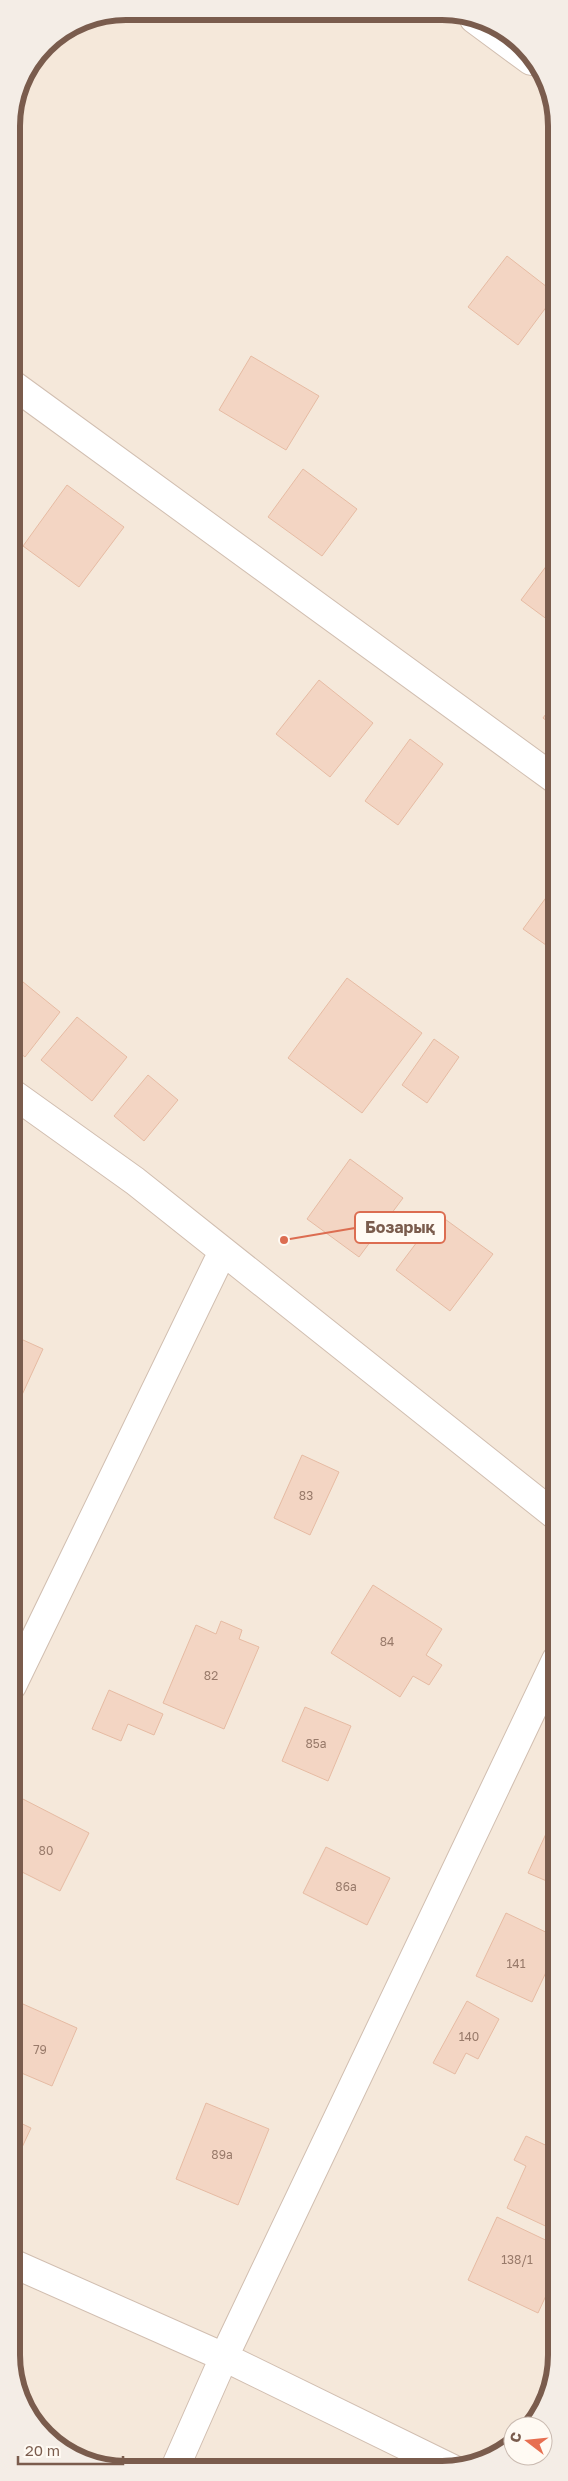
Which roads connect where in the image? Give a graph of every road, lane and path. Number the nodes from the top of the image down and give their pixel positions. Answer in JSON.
{"nodes":[{"id":1,"x":499,"y":37,"type":"edge"},
{"id":2,"x":513,"y":48,"type":"edge"},
{"id":3,"x":20,"y":390,"type":"edge"},
{"id":4,"x":548,"y":774,"type":"edge"},
{"id":5,"x":20,"y":1099,"type":"edge"},
{"id":6,"x":223,"y":1251,"type":"junction"},
{"id":7,"x":548,"y":1510,"type":"edge"},
{"id":8,"x":20,"y":1670,"type":"edge"},
{"id":9,"x":548,"y":1677,"type":"edge"},
{"id":10,"x":20,"y":2267,"type":"edge"},
{"id":11,"x":224,"y":2358,"type":"junction"},
{"id":12,"x":178,"y":2461,"type":"edge"},
{"id":13,"x":436,"y":2461,"type":"edge"}],
"edges":[{"from":1,"to":2,"type":"street"},
{"from":3,"to":4,"type":"street"},
{"from":5,"to":6,"type":"street"},
{"from":6,"to":7,"type":"street"},
{"from":6,"to":8,"type":"street"},
{"from":9,"to":11,"type":"street"},
{"from":10,"to":11,"type":"street"},
{"from":11,"to":12,"type":"street"},
{"from":11,"to":13,"type":"street"}]}
